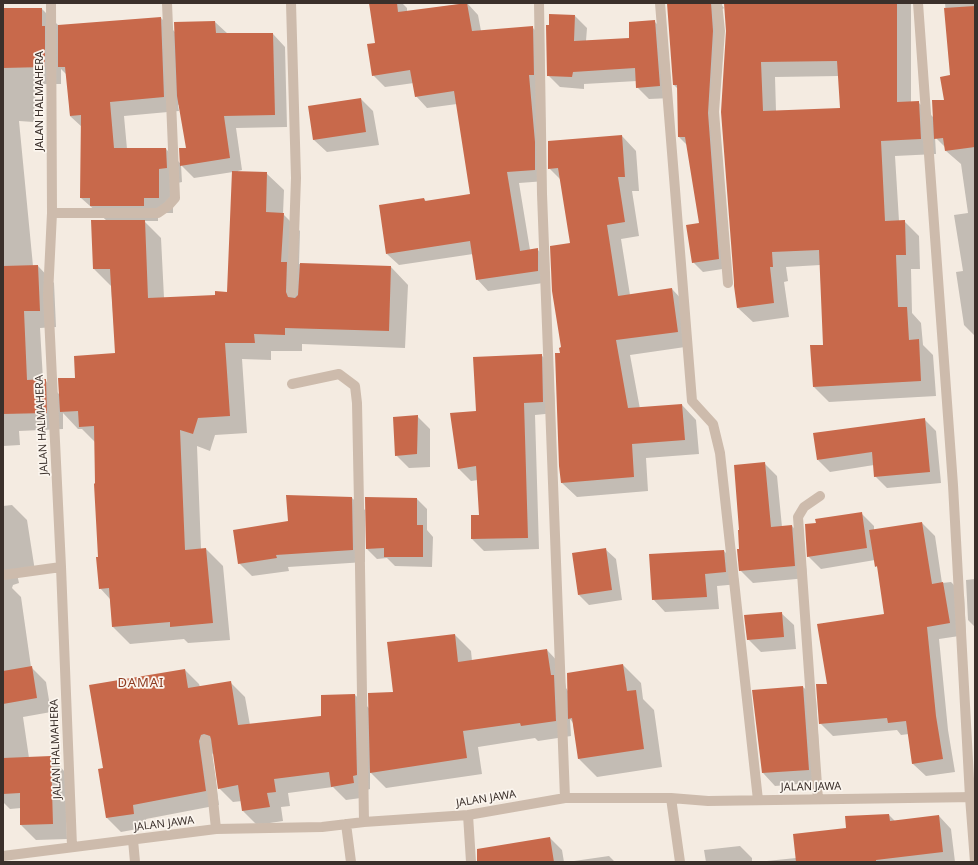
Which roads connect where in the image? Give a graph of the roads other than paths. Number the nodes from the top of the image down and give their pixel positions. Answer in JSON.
{"nodes":[{"id":1,"x":52,"y":3,"type":"edge"},
{"id":2,"x":167,"y":3,"type":"edge"},
{"id":3,"x":291,"y":3,"type":"edge"},
{"id":4,"x":539,"y":3,"type":"edge"},
{"id":5,"x":660,"y":3,"type":"edge"},
{"id":6,"x":717,"y":3,"type":"edge"},
{"id":7,"x":918,"y":3,"type":"edge"},
{"id":8,"x":52,"y":213,"type":"junction"},
{"id":9,"x":728,"y":283,"type":"dead end"},
{"id":10,"x":292,"y":292,"type":"dead end"},
{"id":11,"x":292,"y":384,"type":"dead end"},
{"id":12,"x":820,"y":496,"type":"dead end"},
{"id":13,"x":61,"y":567,"type":"junction"},
{"id":14,"x":3,"y":575,"type":"edge"},
{"id":15,"x":205,"y":740,"type":"dead end"},
{"id":16,"x":973,"y":797,"type":"edge"},
{"id":17,"x":565,"y":798,"type":"junction"},
{"id":18,"x":671,"y":798,"type":"junction"},
{"id":19,"x":818,"y":799,"type":"junction"},
{"id":20,"x":758,"y":800,"type":"junction"},
{"id":21,"x":468,"y":815,"type":"junction"},
{"id":22,"x":364,"y":822,"type":"junction"},
{"id":23,"x":346,"y":824,"type":"junction"},
{"id":24,"x":216,"y":829,"type":"junction"},
{"id":25,"x":133,"y":840,"type":"junction"},
{"id":26,"x":72,"y":846,"type":"junction"},
{"id":27,"x":3,"y":856,"type":"edge"},
{"id":28,"x":135,"y":862,"type":"edge"},
{"id":29,"x":351,"y":862,"type":"edge"},
{"id":30,"x":471,"y":862,"type":"edge"},
{"id":31,"x":680,"y":862,"type":"edge"},
{"id":32,"x":975,"y":862,"type":"edge"}],
"edges":[{"from":1,"to":8,"type":"street","name":"JALAN HALMAHERA"},
{"from":2,"to":8,"type":"street"},
{"from":3,"to":10,"type":"street"},
{"from":4,"to":17,"type":"street"},
{"from":5,"to":20,"type":"street"},
{"from":6,"to":9,"type":"street"},
{"from":7,"to":16,"type":"street"},
{"from":8,"to":13,"type":"street","name":"JALAN HALMAHERA"},
{"from":11,"to":22,"type":"street"},
{"from":12,"to":19,"type":"street"},
{"from":13,"to":14,"type":"street"},
{"from":13,"to":26,"type":"street","name":"JALAN HALMAHERA"},
{"from":15,"to":24,"type":"street"},
{"from":16,"to":19,"type":"street","name":"JALAN JAWA"},
{"from":16,"to":32,"type":"street"},
{"from":17,"to":18,"type":"street","name":"JALAN JAWA"},
{"from":17,"to":21,"type":"street","name":"JALAN JAWA"},
{"from":18,"to":20,"type":"street","name":"JALAN JAWA"},
{"from":18,"to":31,"type":"street"},
{"from":19,"to":20,"type":"street","name":"JALAN JAWA"},
{"from":21,"to":22,"type":"street","name":"JALAN JAWA"},
{"from":21,"to":30,"type":"street"},
{"from":22,"to":23,"type":"street","name":"JALAN JAWA"},
{"from":23,"to":24,"type":"street","name":"JALAN JAWA"},
{"from":23,"to":29,"type":"street"},
{"from":24,"to":25,"type":"street","name":"JALAN JAWA"},
{"from":25,"to":26,"type":"street","name":"JALAN JAWA"},
{"from":25,"to":28,"type":"street"},
{"from":26,"to":27,"type":"street","name":"JALAN JAWA"}]}
